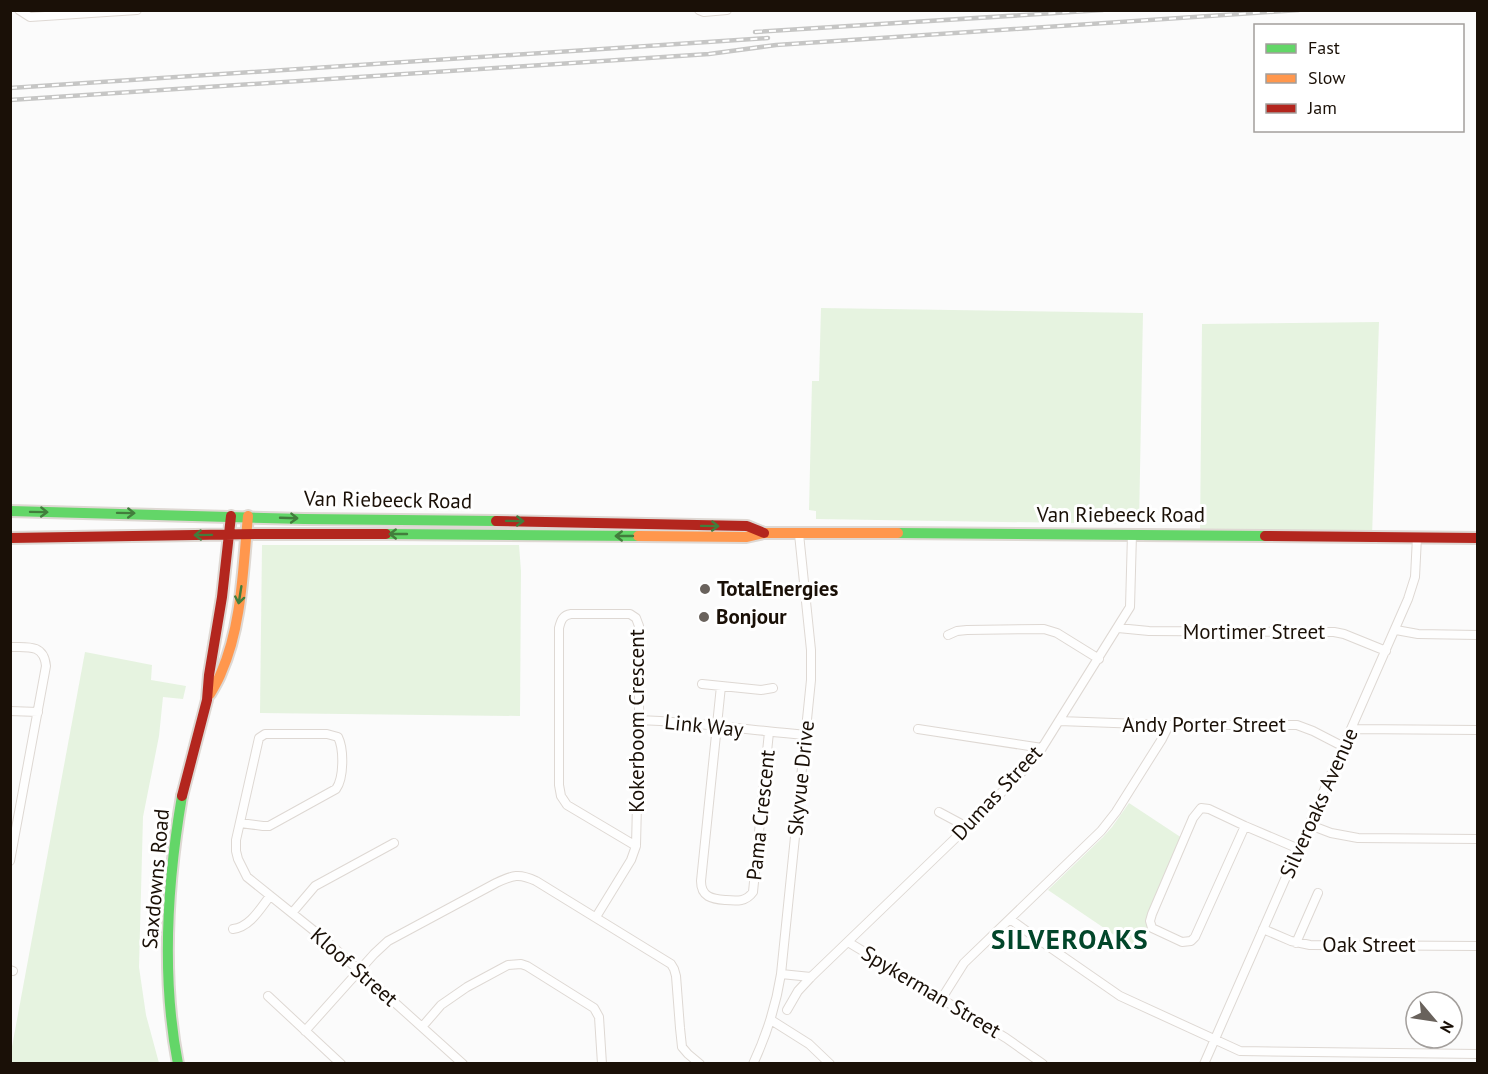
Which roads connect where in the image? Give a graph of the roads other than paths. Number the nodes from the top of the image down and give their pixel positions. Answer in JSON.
{"nodes":[{"id":1,"x":19,"y":10,"type":"edge"},
{"id":2,"x":137,"y":10,"type":"edge"},
{"id":3,"x":699,"y":10,"type":"edge"},
{"id":4,"x":727,"y":10,"type":"edge"},
{"id":5,"x":10,"y":511,"type":"edge"},
{"id":6,"x":231,"y":516,"type":"junction"},
{"id":7,"x":248,"y":516,"type":"junction"},
{"id":8,"x":764,"y":533,"type":"junction"},
{"id":9,"x":246,"y":534,"type":"junction"},
{"id":10,"x":799,"y":534,"type":"junction"},
{"id":11,"x":1132,"y":534,"type":"junction"},
{"id":12,"x":229,"y":535,"type":"junction"},
{"id":13,"x":49,"y":537,"type":"junction"},
{"id":14,"x":1417,"y":537,"type":"junction"},
{"id":15,"x":10,"y":538,"type":"edge"},
{"id":16,"x":1478,"y":538,"type":"edge"},
{"id":17,"x":10,"y":543,"type":"edge"},
{"id":18,"x":1118,"y":628,"type":"junction"},
{"id":19,"x":1396,"y":630,"type":"junction"},
{"id":20,"x":948,"y":635,"type":"dead end"},
{"id":21,"x":1478,"y":635,"type":"edge"},
{"id":22,"x":10,"y":647,"type":"edge"},
{"id":23,"x":1386,"y":651,"type":"junction"},
{"id":24,"x":1099,"y":659,"type":"junction"},
{"id":25,"x":702,"y":684,"type":"dead end"},
{"id":26,"x":721,"y":686,"type":"junction"},
{"id":27,"x":774,"y":688,"type":"dead end"},
{"id":28,"x":207,"y":700,"type":"junction"},
{"id":29,"x":10,"y":711,"type":"edge"},
{"id":30,"x":38,"y":712,"type":"junction"},
{"id":31,"x":639,"y":720,"type":"junction"},
{"id":32,"x":1059,"y":721,"type":"junction"},
{"id":33,"x":1169,"y":725,"type":"junction"},
{"id":34,"x":717,"y":727,"type":"junction"},
{"id":35,"x":918,"y":729,"type":"dead end"},
{"id":36,"x":1352,"y":729,"type":"junction"},
{"id":37,"x":1478,"y":730,"type":"edge"},
{"id":38,"x":769,"y":732,"type":"junction"},
{"id":39,"x":805,"y":735,"type":"junction"},
{"id":40,"x":1344,"y":747,"type":"junction"},
{"id":41,"x":1042,"y":748,"type":"junction"},
{"id":42,"x":939,"y":812,"type":"dead end"},
{"id":43,"x":240,"y":823,"type":"junction"},
{"id":44,"x":1310,"y":825,"type":"junction"},
{"id":45,"x":1245,"y":826,"type":"junction"},
{"id":46,"x":967,"y":827,"type":"junction"},
{"id":47,"x":13,"y":833,"type":"edge"},
{"id":48,"x":1478,"y":839,"type":"edge"},
{"id":49,"x":394,"y":843,"type":"dead end"},
{"id":50,"x":636,"y":846,"type":"junction"},
{"id":51,"x":1299,"y":849,"type":"junction"},
{"id":52,"x":10,"y":861,"type":"edge"},
{"id":53,"x":1318,"y":893,"type":"dead end"},
{"id":54,"x":270,"y":896,"type":"junction"},
{"id":55,"x":292,"y":914,"type":"junction"},
{"id":56,"x":596,"y":917,"type":"junction"},
{"id":57,"x":1010,"y":919,"type":"junction"},
{"id":58,"x":232,"y":929,"type":"dead end"},
{"id":59,"x":1263,"y":929,"type":"junction"},
{"id":60,"x":848,"y":942,"type":"junction"},
{"id":61,"x":1296,"y":943,"type":"junction"},
{"id":62,"x":1478,"y":946,"type":"edge"},
{"id":63,"x":359,"y":971,"type":"junction"},
{"id":64,"x":781,"y":974,"type":"junction"},
{"id":65,"x":810,"y":977,"type":"junction"},
{"id":66,"x":268,"y":996,"type":"dead end"},
{"id":67,"x":942,"y":998,"type":"junction"},
{"id":68,"x":787,"y":1010,"type":"dead end"},
{"id":69,"x":771,"y":1020,"type":"junction"},
{"id":70,"x":422,"y":1027,"type":"junction"},
{"id":71,"x":305,"y":1031,"type":"junction"},
{"id":72,"x":1215,"y":1040,"type":"junction"},
{"id":73,"x":1376,"y":1053,"type":"junction"},
{"id":74,"x":1478,"y":1054,"type":"edge"},
{"id":75,"x":178,"y":1064,"type":"edge"},
{"id":76,"x":342,"y":1064,"type":"edge"},
{"id":77,"x":463,"y":1064,"type":"edge"},
{"id":78,"x":602,"y":1064,"type":"edge"},
{"id":79,"x":700,"y":1064,"type":"edge"},
{"id":80,"x":753,"y":1064,"type":"edge"},
{"id":81,"x":830,"y":1064,"type":"edge"},
{"id":82,"x":1043,"y":1064,"type":"edge"},
{"id":83,"x":1204,"y":1064,"type":"edge"},
{"id":84,"x":1373,"y":1064,"type":"edge"}],
"edges":[{"from":1,"to":2,"type":"street"},
{"from":3,"to":4,"type":"street"},
{"from":5,"to":6,"type":"main road","name":"Van Riebeeck Road","one_way":true},
{"from":6,"to":7,"type":"main road","name":"Van Riebeeck Road"},
{"from":6,"to":12,"type":"main road","name":"Saxdowns Road"},
{"from":7,"to":8,"type":"main road","name":"Van Riebeeck Road","one_way":true},
{"from":7,"to":9,"type":"main road","name":"Saxdowns Road"},
{"from":8,"to":9,"type":"main road","name":"Van Riebeeck Road","one_way":true},
{"from":8,"to":10,"type":"main road","name":"Van Riebeeck Road"},
{"from":9,"to":12,"type":"main road","name":"Van Riebeeck Road"},
{"from":9,"to":28,"type":"main road","name":"Saxdowns Road","one_way":true},
{"from":10,"to":11,"type":"main road","name":"Van Riebeeck Road"},
{"from":10,"to":39,"type":"street","name":"Skyvue Drive"},
{"from":11,"to":14,"type":"main road","name":"Van Riebeeck Road"},
{"from":11,"to":18,"type":"street","name":"Dumas Street"},
{"from":12,"to":13,"type":"main road","name":"Van Riebeeck Road","one_way":true},
{"from":12,"to":28,"type":"main road","name":"Saxdowns Road"},
{"from":13,"to":15,"type":"main road","name":"Van Riebeeck Road"},
{"from":13,"to":17,"type":"main road"},
{"from":14,"to":16,"type":"main road","name":"Van Riebeeck Road"},
{"from":14,"to":19,"type":"street","name":"Silveroaks Avenue"},
{"from":18,"to":23,"type":"street","name":"Mortimer Street"},
{"from":18,"to":24,"type":"street","name":"Dumas Street"},
{"from":19,"to":21,"type":"street"},
{"from":19,"to":23,"type":"street","name":"Silveroaks Avenue"},
{"from":20,"to":24,"type":"street"},
{"from":22,"to":30,"type":"street"},
{"from":23,"to":36,"type":"street","name":"Silveroaks Avenue"},
{"from":24,"to":32,"type":"street","name":"Dumas Street"},
{"from":25,"to":26,"type":"street"},
{"from":26,"to":27,"type":"street"},
{"from":26,"to":34,"type":"street"},
{"from":28,"to":75,"type":"main road","name":"Saxdowns Road"},
{"from":29,"to":30,"type":"street"},
{"from":30,"to":47,"type":"street"},
{"from":31,"to":34,"type":"street","name":"Link Way"},
{"from":31,"to":50,"type":"street","name":"Kokerboom Crescent"},
{"from":31,"to":50,"type":"street","name":"Kokerboom Crescent"},
{"from":32,"to":33,"type":"street","name":"Andy Porter Street"},
{"from":32,"to":41,"type":"street","name":"Dumas Street"},
{"from":33,"to":40,"type":"street","name":"Andy Porter Street"},
{"from":33,"to":57,"type":"street"},
{"from":34,"to":38,"type":"street","name":"Link Way"},
{"from":34,"to":38,"type":"street","name":"Pama Crescent"},
{"from":35,"to":41,"type":"street"},
{"from":36,"to":37,"type":"street"},
{"from":36,"to":40,"type":"street","name":"Silveroaks Avenue"},
{"from":38,"to":39,"type":"street","name":"Link Way"},
{"from":39,"to":64,"type":"street","name":"Skyvue Drive"},
{"from":40,"to":44,"type":"street","name":"Silveroaks Avenue"},
{"from":41,"to":46,"type":"street","name":"Dumas Street"},
{"from":42,"to":46,"type":"street"},
{"from":43,"to":43,"type":"street"},
{"from":43,"to":54,"type":"street","name":"Kloof Street"},
{"from":44,"to":48,"type":"street"},
{"from":44,"to":51,"type":"street","name":"Silveroaks Avenue"},
{"from":45,"to":45,"type":"street"},
{"from":45,"to":51,"type":"street"},
{"from":46,"to":60,"type":"street","name":"Dumas Street"},
{"from":47,"to":52,"type":"street"},
{"from":49,"to":55,"type":"street"},
{"from":50,"to":56,"type":"street","name":"Kokerboom Crescent"},
{"from":51,"to":59,"type":"street","name":"Silveroaks Avenue"},
{"from":53,"to":61,"type":"street"},
{"from":54,"to":55,"type":"street","name":"Kloof Street"},
{"from":54,"to":58,"type":"street"},
{"from":55,"to":63,"type":"street","name":"Kloof Street"},
{"from":56,"to":63,"type":"street"},
{"from":56,"to":79,"type":"street"},
{"from":57,"to":67,"type":"street"},
{"from":57,"to":72,"type":"street"},
{"from":59,"to":61,"type":"street","name":"Oak Street"},
{"from":59,"to":72,"type":"street","name":"Silveroaks Avenue"},
{"from":60,"to":65,"type":"street","name":"Dumas Street"},
{"from":60,"to":67,"type":"street","name":"Spykerman Street"},
{"from":61,"to":62,"type":"street","name":"Oak Street"},
{"from":63,"to":70,"type":"street","name":"Kloof Street"},
{"from":63,"to":71,"type":"street"},
{"from":64,"to":65,"type":"street"},
{"from":64,"to":69,"type":"street","name":"Skyvue Drive"},
{"from":65,"to":68,"type":"street","name":"Dumas Street"},
{"from":66,"to":71,"type":"street"},
{"from":67,"to":82,"type":"street","name":"Spykerman Street"},
{"from":69,"to":80,"type":"street"},
{"from":69,"to":81,"type":"street"},
{"from":70,"to":77,"type":"street","name":"Kloof Street"},
{"from":70,"to":78,"type":"street"},
{"from":71,"to":76,"type":"street"},
{"from":72,"to":73,"type":"street"},
{"from":72,"to":83,"type":"street","name":"Silveroaks Avenue"},
{"from":73,"to":74,"type":"street"},
{"from":73,"to":84,"type":"street"}]}
